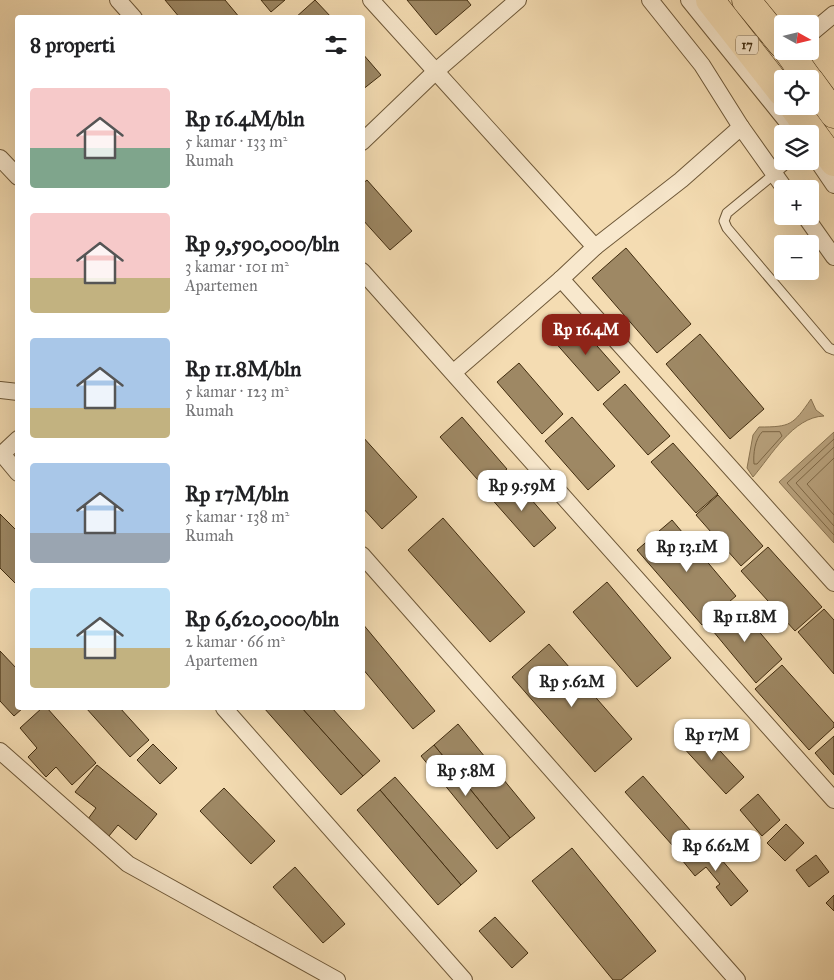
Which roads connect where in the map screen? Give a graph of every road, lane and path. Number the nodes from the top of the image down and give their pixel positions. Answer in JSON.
{"nodes":[{"id":1,"x":118,"y":0,"type":"edge"},
{"id":2,"x":371,"y":0,"type":"edge"},
{"id":3,"x":518,"y":0,"type":"edge"},
{"id":4,"x":650,"y":0,"type":"edge"},
{"id":5,"x":689,"y":0,"type":"edge"},
{"id":6,"x":710,"y":0,"type":"edge"},
{"id":7,"x":746,"y":0,"type":"edge"},
{"id":8,"x":834,"y":14,"type":"edge"},
{"id":9,"x":131,"y":15,"type":"edge"},
{"id":10,"x":819,"y":26,"type":"edge"},
{"id":11,"x":774,"y":33,"type":"edge"},
{"id":12,"x":436,"y":71,"type":"junction"},
{"id":13,"x":774,"y":82,"type":"edge"},
{"id":14,"x":819,"y":94,"type":"edge"},
{"id":15,"x":834,"y":114,"type":"edge"},
{"id":16,"x":795,"y":125,"type":"edge"},
{"id":17,"x":741,"y":127,"type":"junction"},
{"id":18,"x":365,"y":139,"type":"edge"},
{"id":19,"x":819,"y":150,"type":"edge"},
{"id":20,"x":0,"y":158,"type":"edge"},
{"id":21,"x":819,"y":159,"type":"edge"},
{"id":22,"x":834,"y":162,"type":"edge"},
{"id":23,"x":779,"y":170,"type":"edge"},
{"id":24,"x":15,"y":174,"type":"edge"},
{"id":25,"x":774,"y":174,"type":"junction"},
{"id":26,"x":778,"y":180,"type":"edge"},
{"id":27,"x":834,"y":185,"type":"edge"},
{"id":28,"x":812,"y":225,"type":"edge"},
{"id":29,"x":594,"y":247,"type":"junction"},
{"id":30,"x":834,"y":256,"type":"edge"},
{"id":31,"x":365,"y":274,"type":"edge"},
{"id":32,"x":561,"y":279,"type":"junction"},
{"id":33,"x":834,"y":350,"type":"edge"},
{"id":34,"x":454,"y":372,"type":"junction"},
{"id":35,"x":0,"y":390,"type":"edge"},
{"id":36,"x":15,"y":392,"type":"edge"},
{"id":37,"x":15,"y":443,"type":"edge"},
{"id":38,"x":1,"y":455,"type":"edge"},
{"id":39,"x":15,"y":469,"type":"edge"},
{"id":40,"x":365,"y":558,"type":"edge"},
{"id":41,"x":834,"y":583,"type":"edge"},
{"id":42,"x":226,"y":710,"type":"edge"},
{"id":43,"x":0,"y":751,"type":"edge"},
{"id":44,"x":834,"y":800,"type":"edge"},
{"id":45,"x":337,"y":980,"type":"edge"},
{"id":46,"x":464,"y":980,"type":"edge"},
{"id":47,"x":737,"y":980,"type":"edge"}],
"edges":[{"from":1,"to":9,"type":"street"},
{"from":2,"to":12,"type":"street"},
{"from":3,"to":12,"type":"street"},
{"from":4,"to":17,"type":"street"},
{"from":5,"to":16,"type":"street"},
{"from":6,"to":13,"type":"highway","number":"17"},
{"from":7,"to":11,"type":"highway","number":"17"},
{"from":8,"to":10,"type":"street"},
{"from":12,"to":18,"type":"street"},
{"from":12,"to":29,"type":"street"},
{"from":14,"to":15,"type":"highway","number":"17"},
{"from":17,"to":25,"type":"street"},
{"from":17,"to":29,"type":"street"},
{"from":19,"to":22,"type":"highway"},
{"from":20,"to":24,"type":"street"},
{"from":21,"to":27,"type":"street"},
{"from":23,"to":25,"type":"lane"},
{"from":25,"to":26,"type":"street"},
{"from":25,"to":33,"type":"lane"},
{"from":28,"to":30,"type":"street"},
{"from":29,"to":32,"type":"street"},
{"from":31,"to":34,"type":"street"},
{"from":32,"to":34,"type":"street"},
{"from":32,"to":41,"type":"street"},
{"from":34,"to":44,"type":"street"},
{"from":35,"to":36,"type":"street"},
{"from":37,"to":38,"type":"street"},
{"from":38,"to":39,"type":"street"},
{"from":40,"to":47,"type":"street"},
{"from":42,"to":46,"type":"street"},
{"from":43,"to":45,"type":"street"}]}
